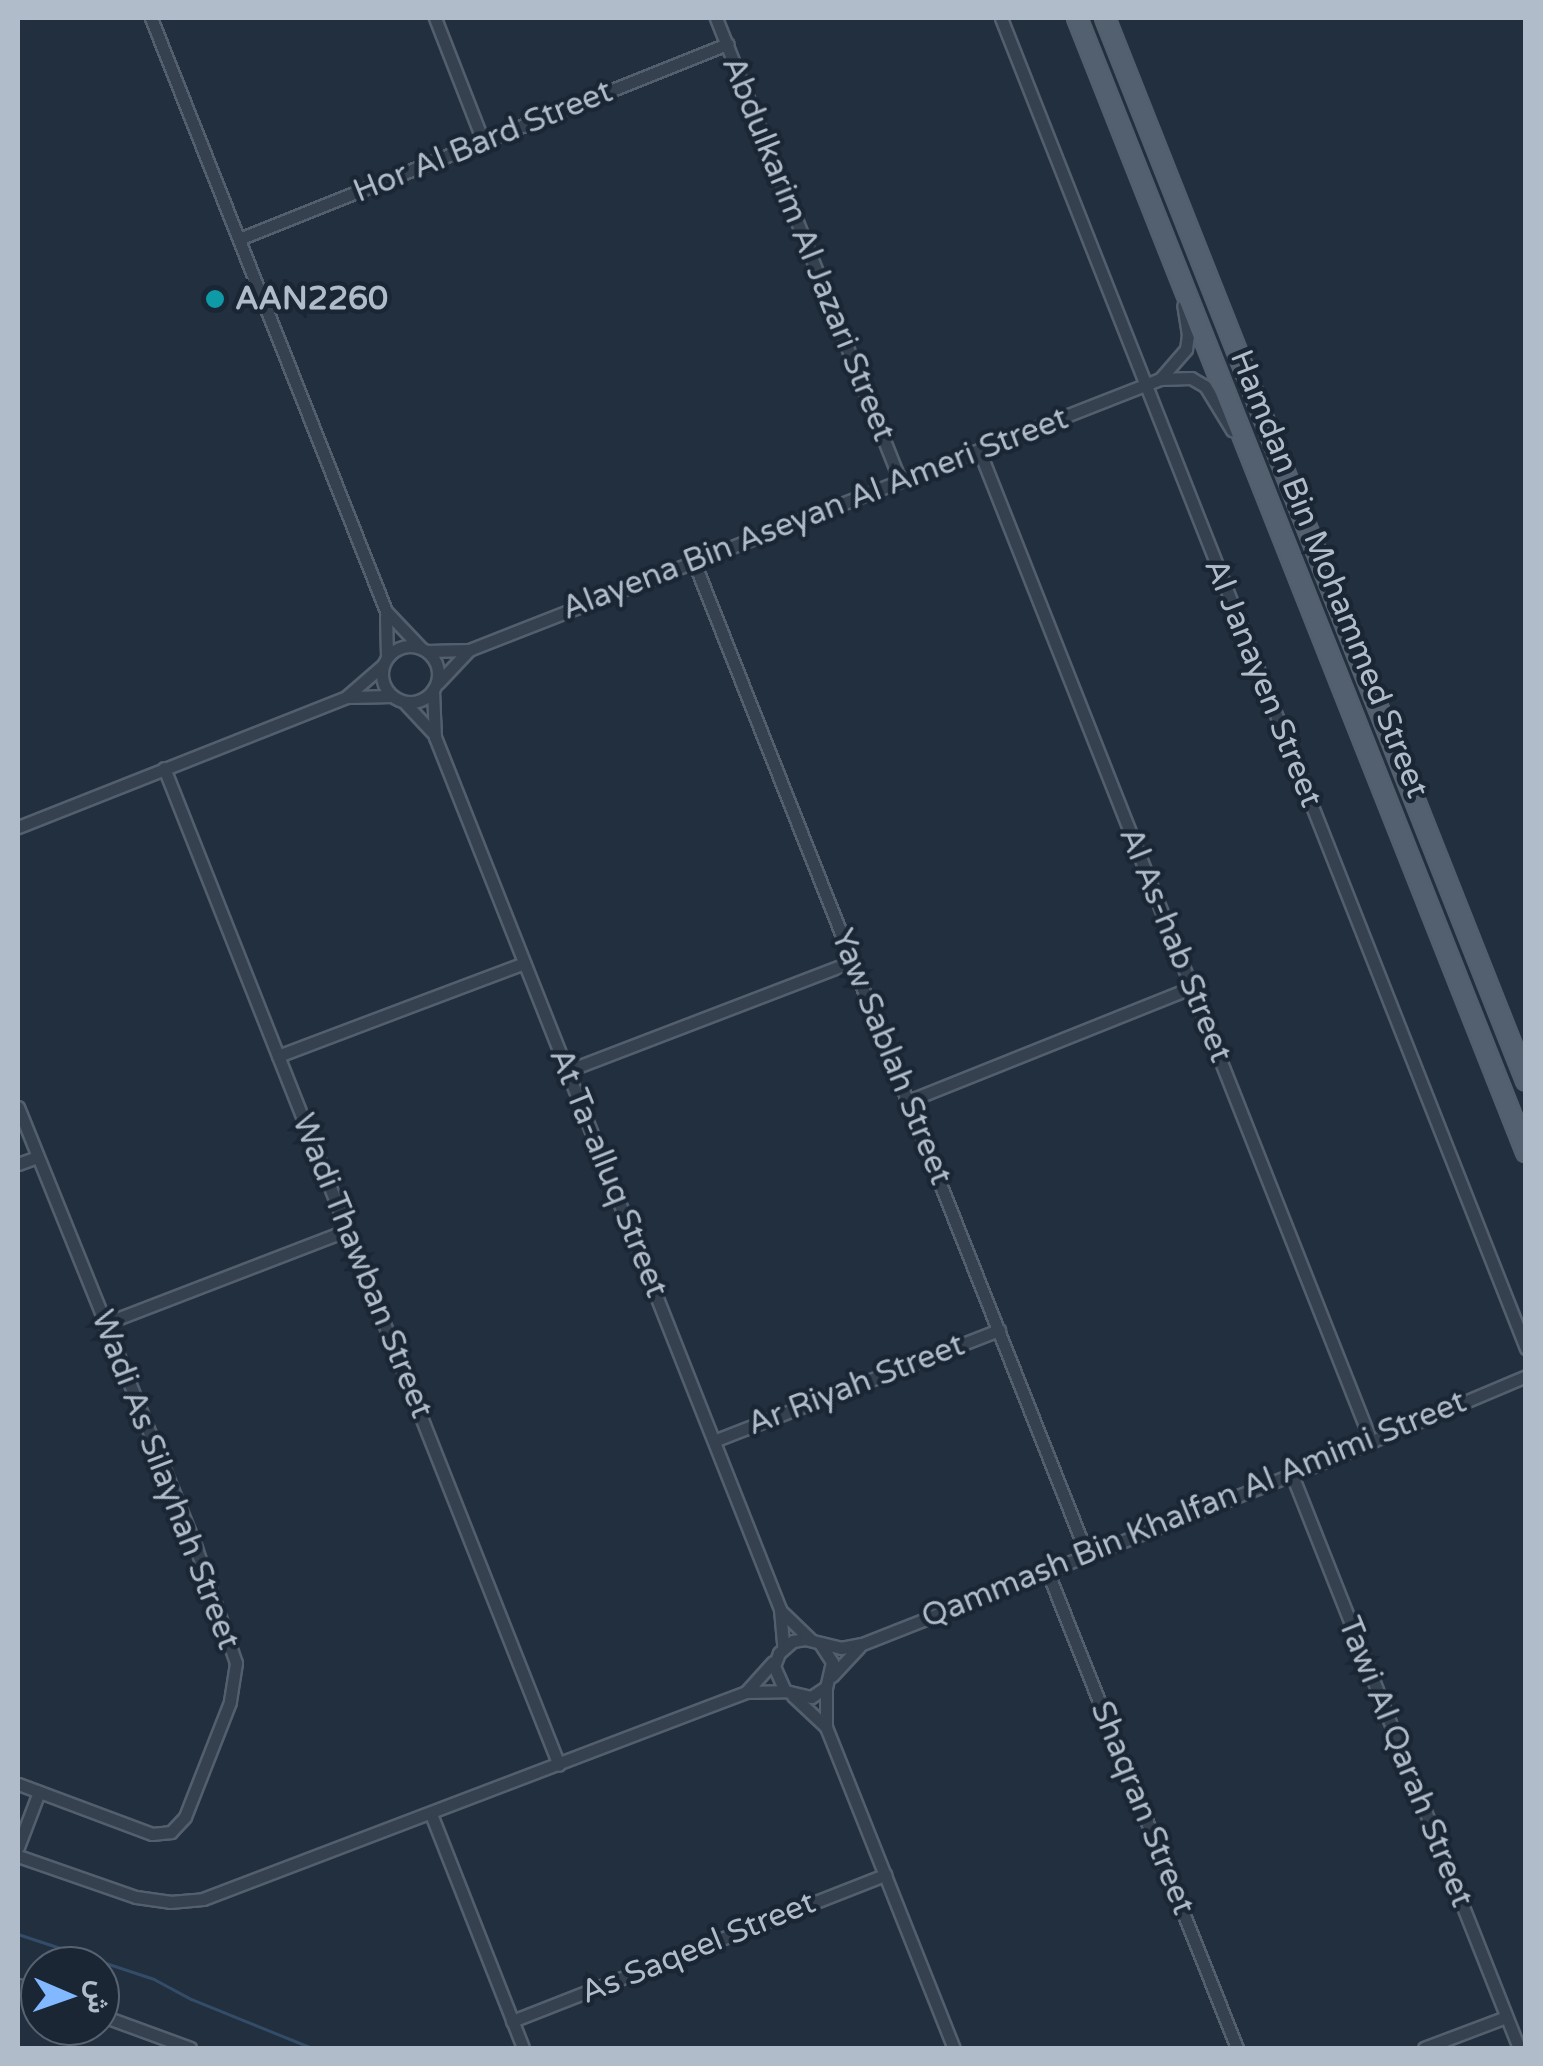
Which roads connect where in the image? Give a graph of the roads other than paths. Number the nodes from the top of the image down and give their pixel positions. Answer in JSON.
{"nodes":[{"id":1,"x":151,"y":18,"type":"edge"},
{"id":2,"x":434,"y":18,"type":"edge"},
{"id":3,"x":716,"y":18,"type":"edge"},
{"id":4,"x":1001,"y":18,"type":"edge"},
{"id":5,"x":1077,"y":18,"type":"edge"},
{"id":6,"x":1105,"y":18,"type":"edge"},
{"id":7,"x":727,"y":44,"type":"junction"},
{"id":8,"x":483,"y":141,"type":"junction"},
{"id":9,"x":238,"y":239,"type":"junction"},
{"id":10,"x":1170,"y":252,"type":"junction"},
{"id":11,"x":1160,"y":379,"type":"junction"},
{"id":12,"x":1146,"y":384,"type":"junction"},
{"id":13,"x":979,"y":450,"type":"junction"},
{"id":14,"x":1250,"y":454,"type":"junction"},
{"id":15,"x":900,"y":481,"type":"junction"},
{"id":16,"x":694,"y":562,"type":"junction"},
{"id":17,"x":386,"y":611,"type":"junction"},
{"id":18,"x":424,"y":649,"type":"junction"},
{"id":19,"x":469,"y":650,"type":"junction"},
{"id":20,"x":385,"y":661,"type":"junction"},
{"id":21,"x":435,"y":687,"type":"junction"},
{"id":22,"x":346,"y":697,"type":"junction"},
{"id":23,"x":398,"y":699,"type":"junction"},
{"id":24,"x":435,"y":737,"type":"junction"},
{"id":25,"x":164,"y":768,"type":"junction"},
{"id":26,"x":18,"y":828,"type":"edge"},
{"id":27,"x":853,"y":961,"type":"junction"},
{"id":28,"x":524,"y":963,"type":"junction"},
{"id":29,"x":1192,"y":988,"type":"junction"},
{"id":30,"x":278,"y":1056,"type":"junction"},
{"id":31,"x":567,"y":1071,"type":"junction"},
{"id":32,"x":1526,"y":1081,"type":"edge"},
{"id":33,"x":908,"y":1101,"type":"junction"},
{"id":34,"x":18,"y":1106,"type":"edge"},
{"id":35,"x":1526,"y":1152,"type":"edge"},
{"id":36,"x":38,"y":1156,"type":"junction"},
{"id":37,"x":18,"y":1164,"type":"edge"},
{"id":38,"x":347,"y":1230,"type":"junction"},
{"id":39,"x":104,"y":1324,"type":"junction"},
{"id":40,"x":999,"y":1330,"type":"junction"},
{"id":41,"x":1526,"y":1348,"type":"edge"},
{"id":42,"x":1526,"y":1376,"type":"edge"},
{"id":43,"x":714,"y":1441,"type":"junction"},
{"id":44,"x":1371,"y":1441,"type":"junction"},
{"id":45,"x":1292,"y":1474,"type":"junction"},
{"id":46,"x":1086,"y":1552,"type":"junction"},
{"id":47,"x":1046,"y":1568,"type":"junction"},
{"id":48,"x":780,"y":1609,"type":"junction"},
{"id":49,"x":816,"y":1642,"type":"junction"},
{"id":50,"x":862,"y":1644,"type":"junction"},
{"id":51,"x":783,"y":1647,"type":"junction"},
{"id":52,"x":776,"y":1659,"type":"junction"},
{"id":53,"x":829,"y":1681,"type":"junction"},
{"id":54,"x":746,"y":1692,"type":"junction"},
{"id":55,"x":789,"y":1694,"type":"junction"},
{"id":56,"x":826,"y":1727,"type":"junction"},
{"id":57,"x":559,"y":1764,"type":"junction"},
{"id":58,"x":18,"y":1784,"type":"edge"},
{"id":59,"x":39,"y":1792,"type":"junction"},
{"id":60,"x":431,"y":1814,"type":"junction"},
{"id":61,"x":18,"y":1847,"type":"edge"},
{"id":62,"x":18,"y":1856,"type":"edge"},
{"id":63,"x":884,"y":1874,"type":"junction"},
{"id":64,"x":1506,"y":2016,"type":"junction"},
{"id":65,"x":512,"y":2021,"type":"junction"},
{"id":66,"x":120,"y":2022,"type":"edge"},
{"id":67,"x":190,"y":2048,"type":"edge"},
{"id":68,"x":523,"y":2048,"type":"edge"},
{"id":69,"x":954,"y":2048,"type":"edge"},
{"id":70,"x":1236,"y":2048,"type":"edge"},
{"id":71,"x":1424,"y":2048,"type":"edge"},
{"id":72,"x":1519,"y":2048,"type":"edge"}],
"edges":[{"from":1,"to":9,"type":"street"},
{"from":2,"to":8,"type":"street"},
{"from":3,"to":7,"type":"street","name":"Abdulkarim Al Jazari Street"},
{"from":4,"to":12,"type":"street","name":"Al Janayen Street"},
{"from":5,"to":10,"type":"main road","name":"Hamdan Bin Mohammed Street"},
{"from":6,"to":32,"type":"main road","name":"Hamdan Bin Mohammed Street"},
{"from":7,"to":8,"type":"street","name":"Hor Al Bard Street"},
{"from":7,"to":15,"type":"street","name":"Abdulkarim Al Jazari Street"},
{"from":8,"to":9,"type":"street","name":"Hor Al Bard Street"},
{"from":9,"to":17,"type":"street"},
{"from":10,"to":11,"type":"street"},
{"from":10,"to":14,"type":"main road","name":"Hamdan Bin Mohammed Street"},
{"from":11,"to":12,"type":"street","name":"Alayena Bin Aseyan Al Ameri Street"},
{"from":11,"to":14,"type":"street"},
{"from":12,"to":13,"type":"street","name":"Alayena Bin Aseyan Al Ameri Street"},
{"from":12,"to":41,"type":"street","name":"Al Janayen Street"},
{"from":13,"to":15,"type":"street","name":"Alayena Bin Aseyan Al Ameri Street"},
{"from":13,"to":29,"type":"street","name":"Al As-hab Street"},
{"from":14,"to":35,"type":"main road","name":"Hamdan Bin Mohammed Street"},
{"from":15,"to":16,"type":"street","name":"Alayena Bin Aseyan Al Ameri Street"},
{"from":16,"to":19,"type":"street","name":"Alayena Bin Aseyan Al Ameri Street"},
{"from":16,"to":27,"type":"street","name":"Yaw Sablah Street"},
{"from":17,"to":18,"type":"street"},
{"from":17,"to":20,"type":"street"},
{"from":18,"to":19,"type":"street","name":"Alayena Bin Aseyan Al Ameri Street"},
{"from":18,"to":20,"type":"street"},
{"from":18,"to":21,"type":"street"},
{"from":19,"to":21,"type":"street","name":"Alayena Bin Aseyan Al Ameri Street"},
{"from":20,"to":22,"type":"street"},
{"from":20,"to":23,"type":"street"},
{"from":21,"to":23,"type":"street"},
{"from":21,"to":24,"type":"street","name":"At Ta-alluq Street"},
{"from":22,"to":23,"type":"street"},
{"from":22,"to":25,"type":"street"},
{"from":23,"to":24,"type":"street","name":"At Ta-alluq Street"},
{"from":24,"to":28,"type":"street","name":"At Ta-alluq Street"},
{"from":25,"to":26,"type":"street"},
{"from":25,"to":30,"type":"street","name":"Wadi Thawban Street"},
{"from":27,"to":31,"type":"street"},
{"from":27,"to":33,"type":"street","name":"Yaw Sablah Street"},
{"from":28,"to":30,"type":"street"},
{"from":28,"to":31,"type":"street","name":"At Ta-alluq Street"},
{"from":29,"to":33,"type":"street"},
{"from":29,"to":44,"type":"street","name":"Al As-hab Street"},
{"from":30,"to":38,"type":"street","name":"Wadi Thawban Street"},
{"from":31,"to":43,"type":"street","name":"At Ta-alluq Street"},
{"from":33,"to":40,"type":"street","name":"Yaw Sablah Street"},
{"from":34,"to":36,"type":"street","name":"Wadi As Silayhah Street"},
{"from":36,"to":37,"type":"street"},
{"from":36,"to":39,"type":"street","name":"Wadi As Silayhah Street"},
{"from":38,"to":39,"type":"street"},
{"from":38,"to":57,"type":"street","name":"Wadi Thawban Street"},
{"from":39,"to":59,"type":"street","name":"Wadi As Silayhah Street"},
{"from":40,"to":43,"type":"street","name":"Ar Riyah Street"},
{"from":40,"to":46,"type":"street","name":"Yaw Sablah Street"},
{"from":42,"to":44,"type":"street","name":"Qammash Bin Khalfan Al Amimi Street"},
{"from":43,"to":48,"type":"street","name":"At Ta-alluq Street"},
{"from":44,"to":45,"type":"street","name":"Qammash Bin Khalfan Al Amimi Street"},
{"from":45,"to":46,"type":"street","name":"Qammash Bin Khalfan Al Amimi Street"},
{"from":45,"to":64,"type":"street","name":"Tawi Al Qarah Street"},
{"from":46,"to":47,"type":"street","name":"Qammash Bin Khalfan Al Amimi Street"},
{"from":47,"to":50,"type":"street","name":"Qammash Bin Khalfan Al Amimi Street"},
{"from":47,"to":70,"type":"street","name":"Shaqran Street"},
{"from":48,"to":49,"type":"street","name":"At Ta-alluq Street"},
{"from":48,"to":51,"type":"street","name":"At Ta-alluq Street"},
{"from":49,"to":50,"type":"street","name":"Qammash Bin Khalfan Al Amimi Street"},
{"from":49,"to":51,"type":"street"},
{"from":49,"to":53,"type":"street"},
{"from":50,"to":53,"type":"street","name":"Qammash Bin Khalfan Al Amimi Street"},
{"from":51,"to":52,"type":"street"},
{"from":52,"to":54,"type":"street"},
{"from":52,"to":55,"type":"street"},
{"from":53,"to":55,"type":"street"},
{"from":53,"to":56,"type":"street"},
{"from":54,"to":55,"type":"street"},
{"from":54,"to":57,"type":"street"},
{"from":55,"to":56,"type":"street"},
{"from":56,"to":63,"type":"street"},
{"from":57,"to":60,"type":"street"},
{"from":58,"to":59,"type":"street","name":"Wadi As Silayhah Street"},
{"from":59,"to":61,"type":"street"},
{"from":60,"to":62,"type":"street"},
{"from":60,"to":65,"type":"street"},
{"from":63,"to":65,"type":"street","name":"As Saqeel Street"},
{"from":63,"to":69,"type":"street"},
{"from":64,"to":71,"type":"street"},
{"from":64,"to":72,"type":"street","name":"Tawi Al Qarah Street"},
{"from":65,"to":68,"type":"street"},
{"from":66,"to":67,"type":"street"}]}
